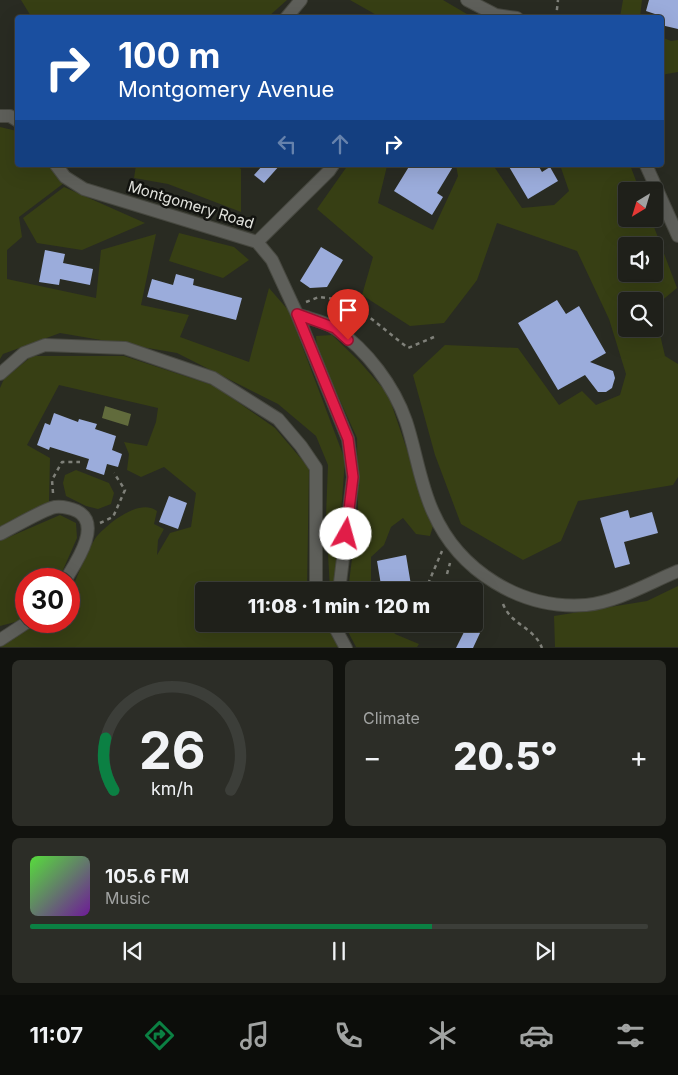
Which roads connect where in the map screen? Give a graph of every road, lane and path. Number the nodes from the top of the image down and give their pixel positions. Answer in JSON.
{"nodes":[{"id":1,"x":301,"y":0,"type":"edge"},
{"id":2,"x":468,"y":0,"type":"edge"},
{"id":3,"x":558,"y":0,"type":"edge"},
{"id":4,"x":287,"y":15,"type":"edge"},
{"id":5,"x":501,"y":15,"type":"edge"},
{"id":6,"x":556,"y":15,"type":"edge"},
{"id":7,"x":0,"y":116,"type":"edge"},
{"id":8,"x":15,"y":119,"type":"edge"},
{"id":9,"x":58,"y":167,"type":"edge"},
{"id":10,"x":332,"y":167,"type":"edge"},
{"id":11,"x":647,"y":167,"type":"edge"},
{"id":12,"x":678,"y":236,"type":"edge"},
{"id":13,"x":257,"y":242,"type":"junction"},
{"id":14,"x":295,"y":310,"type":"junction"},
{"id":15,"x":434,"y":338,"type":"dead end"},
{"id":16,"x":0,"y":374,"type":"edge"},
{"id":17,"x":80,"y":462,"type":"dead end"},
{"id":18,"x":114,"y":473,"type":"dead end"},
{"id":19,"x":54,"y":507,"type":"junction"},
{"id":20,"x":88,"y":529,"type":"junction"},
{"id":21,"x":0,"y":534,"type":"edge"},
{"id":22,"x":447,"y":538,"type":"junction"},
{"id":23,"x":72,"y":568,"type":"edge"},
{"id":24,"x":678,"y":571,"type":"edge"},
{"id":25,"x":316,"y":582,"type":"edge"},
{"id":26,"x":341,"y":582,"type":"edge"},
{"id":27,"x":429,"y":582,"type":"edge"},
{"id":28,"x":495,"y":582,"type":"junction"},
{"id":29,"x":15,"y":630,"type":"edge"},
{"id":30,"x":338,"y":632,"type":"edge"},
{"id":31,"x":0,"y":640,"type":"edge"},
{"id":32,"x":346,"y":648,"type":"edge"},
{"id":33,"x":542,"y":648,"type":"edge"}],
"edges":[{"from":1,"to":4,"type":"street"},
{"from":2,"to":5,"type":"street"},
{"from":3,"to":6,"type":"path"},
{"from":7,"to":8,"type":"street"},
{"from":9,"to":13,"type":"street","name":"Montgomery Road"},
{"from":10,"to":13,"type":"street"},
{"from":11,"to":12,"type":"street"},
{"from":13,"to":14,"type":"street","name":"Montgomery Road"},
{"from":14,"to":15,"type":"path"},
{"from":14,"to":22,"type":"street"},
{"from":14,"to":26,"type":"street","name":"Montgomery Road"},
{"from":16,"to":25,"type":"street"},
{"from":17,"to":19,"type":"path"},
{"from":18,"to":20,"type":"path"},
{"from":19,"to":20,"type":"street"},
{"from":19,"to":21,"type":"street"},
{"from":20,"to":23,"type":"street"},
{"from":22,"to":27,"type":"path"},
{"from":22,"to":28,"type":"street"},
{"from":24,"to":28,"type":"street"},
{"from":28,"to":33,"type":"path"},
{"from":29,"to":31,"type":"street"},
{"from":30,"to":32,"type":"street"}]}
